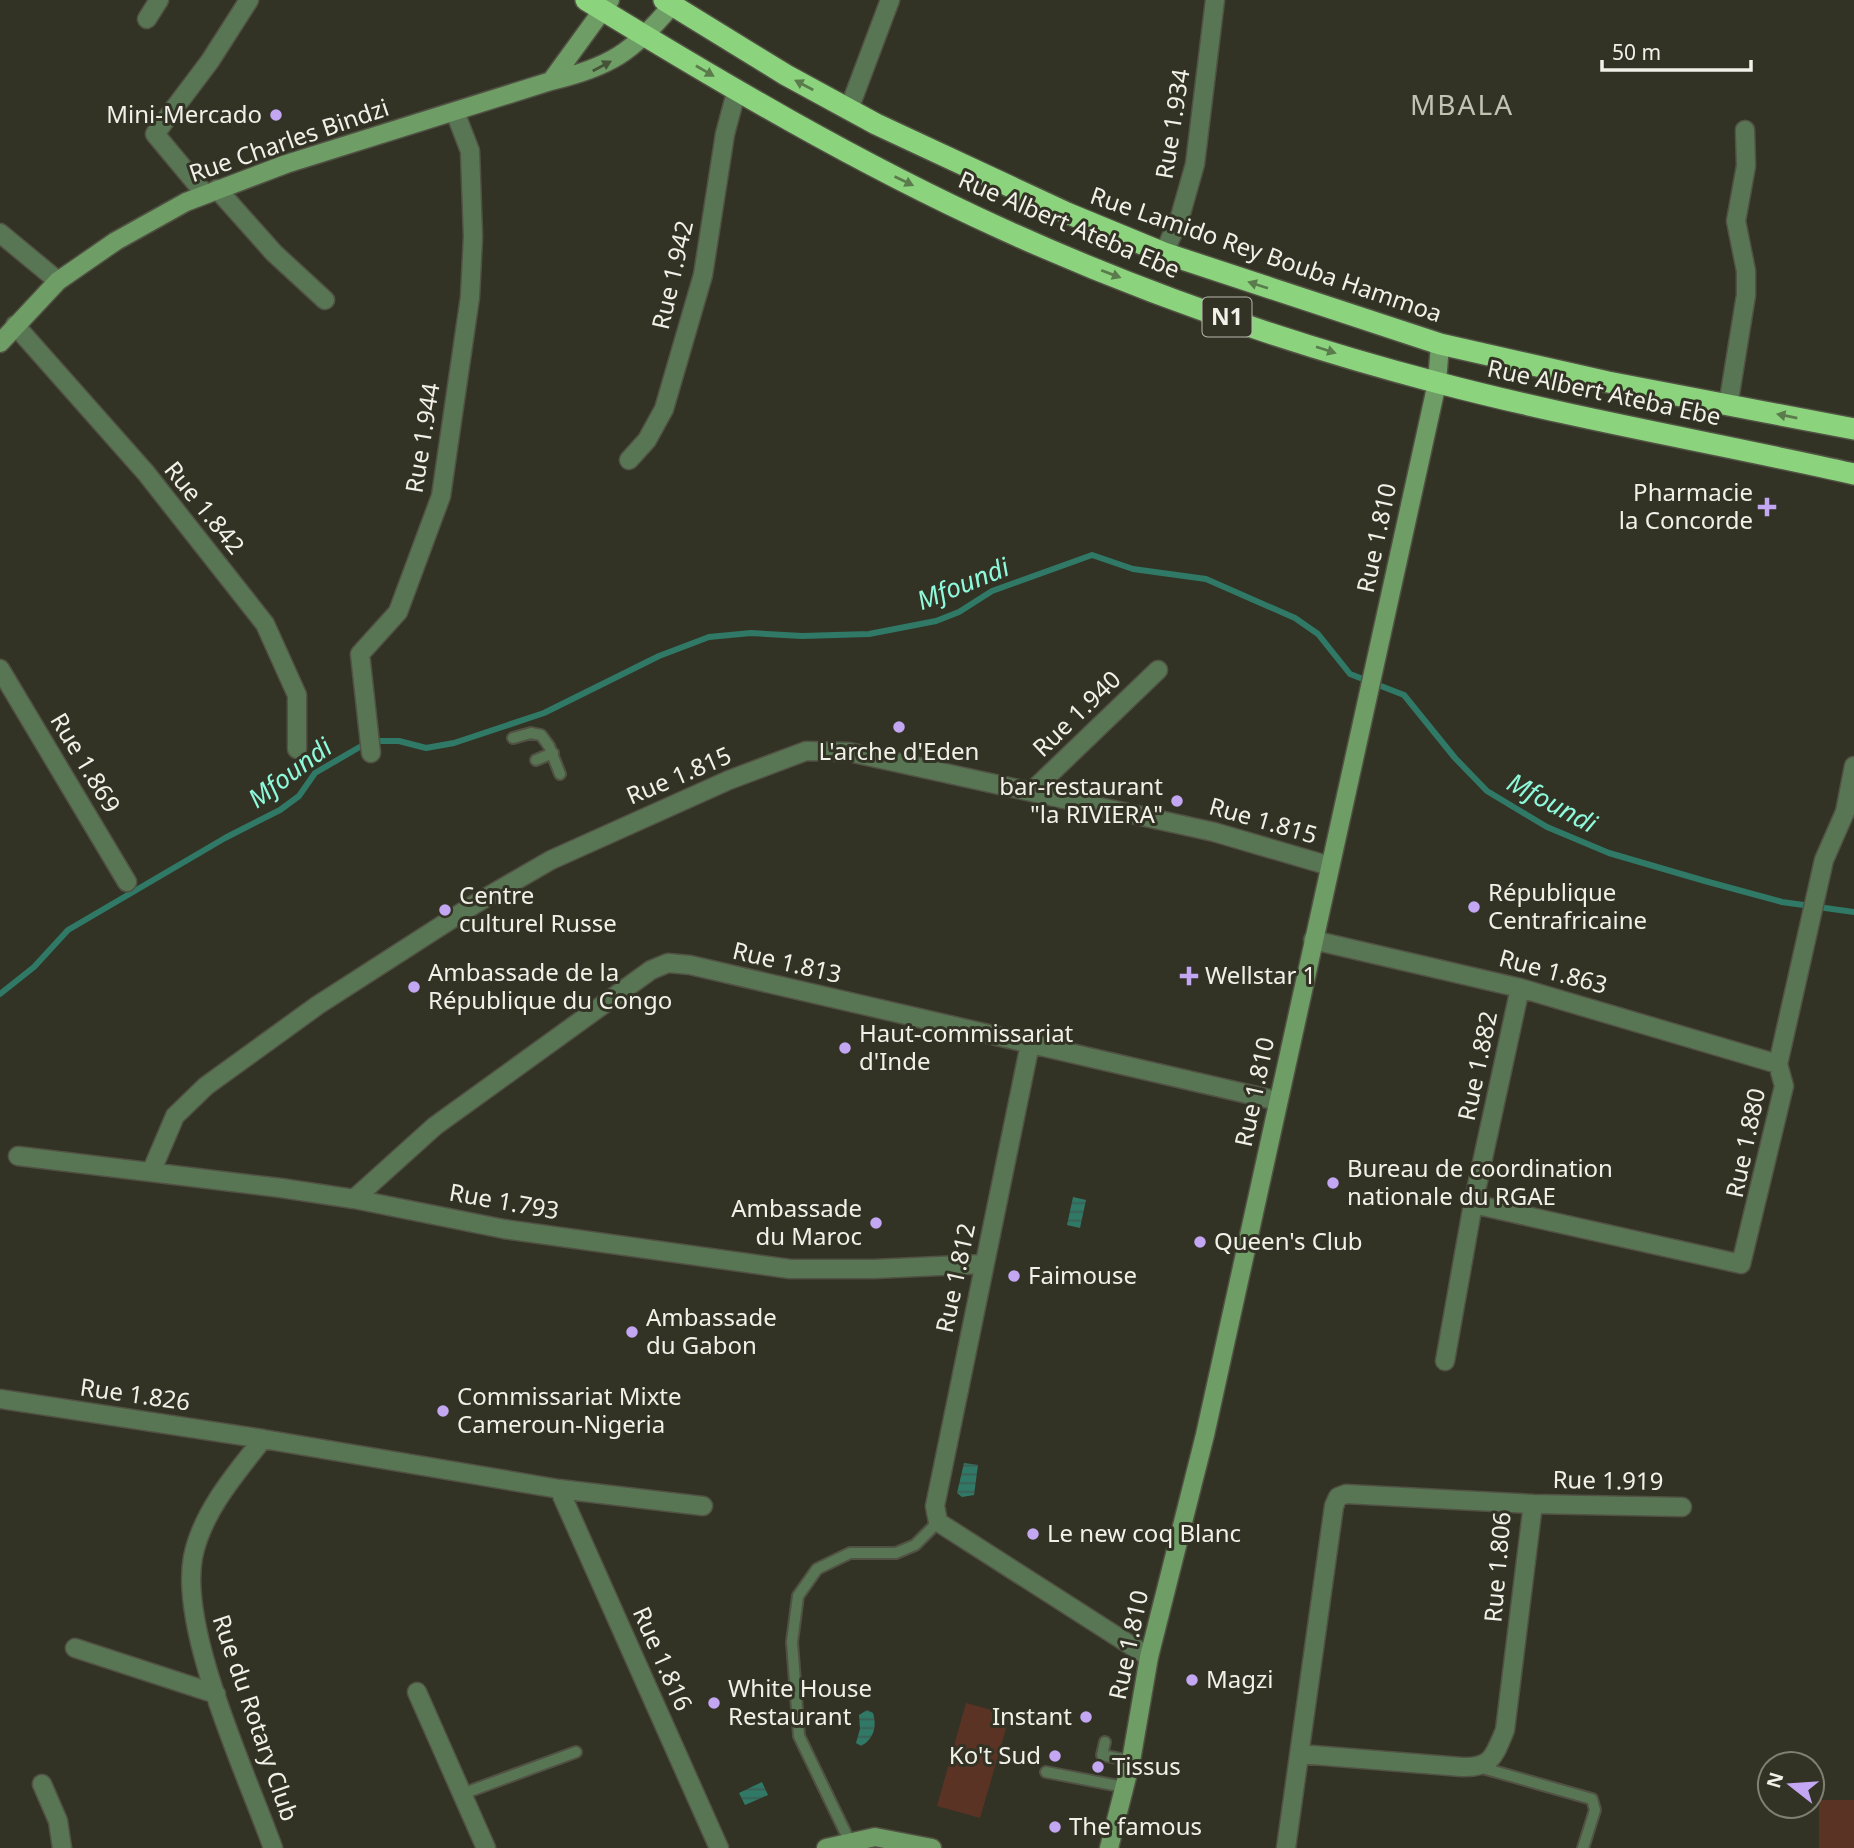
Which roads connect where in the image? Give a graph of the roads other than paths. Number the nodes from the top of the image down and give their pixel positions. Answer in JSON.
{"nodes":[{"id":1,"x":159,"y":0,"type":"edge"},
{"id":2,"x":249,"y":0,"type":"edge"},
{"id":3,"x":890,"y":0,"type":"edge"},
{"id":4,"x":1215,"y":0,"type":"edge"},
{"id":5,"x":670,"y":2,"type":"edge"},
{"id":6,"x":599,"y":3,"type":"edge"},
{"id":7,"x":147,"y":19,"type":"dead end"},
{"id":8,"x":646,"y":36,"type":"junction"},
{"id":9,"x":551,"y":81,"type":"junction"},
{"id":10,"x":737,"y":89,"type":"junction"},
{"id":11,"x":849,"y":109,"type":"junction"},
{"id":12,"x":455,"y":112,"type":"junction"},
{"id":13,"x":1745,"y":130,"type":"dead end"},
{"id":14,"x":211,"y":191,"type":"junction"},
{"id":15,"x":0,"y":233,"type":"edge"},
{"id":16,"x":1164,"y":253,"type":"junction"},
{"id":17,"x":58,"y":281,"type":"junction"},
{"id":18,"x":325,"y":300,"type":"dead end"},
{"id":19,"x":15,"y":325,"type":"junction"},
{"id":20,"x":0,"y":343,"type":"edge"},
{"id":21,"x":1440,"y":344,"type":"junction"},
{"id":22,"x":1437,"y":383,"type":"junction"},
{"id":23,"x":1728,"y":406,"type":"junction"},
{"id":24,"x":1854,"y":429,"type":"edge"},
{"id":25,"x":629,"y":460,"type":"dead end"},
{"id":26,"x":1854,"y":474,"type":"edge"},
{"id":27,"x":0,"y":669,"type":"edge"},
{"id":28,"x":1158,"y":670,"type":"dead end"},
{"id":29,"x":513,"y":738,"type":"dead end"},
{"id":30,"x":297,"y":749,"type":"dead end"},
{"id":31,"x":370,"y":753,"type":"dead end"},
{"id":32,"x":553,"y":753,"type":"junction"},
{"id":33,"x":536,"y":760,"type":"dead end"},
{"id":34,"x":1854,"y":766,"type":"edge"},
{"id":35,"x":561,"y":774,"type":"dead end"},
{"id":36,"x":1031,"y":792,"type":"junction"},
{"id":37,"x":1331,"y":866,"type":"junction"},
{"id":38,"x":127,"y":882,"type":"dead end"},
{"id":39,"x":1313,"y":940,"type":"junction"},
{"id":40,"x":1520,"y":988,"type":"junction"},
{"id":41,"x":1030,"y":1044,"type":"junction"},
{"id":42,"x":1778,"y":1064,"type":"junction"},
{"id":43,"x":1278,"y":1101,"type":"junction"},
{"id":44,"x":18,"y":1156,"type":"dead end"},
{"id":45,"x":152,"y":1170,"type":"junction"},
{"id":46,"x":355,"y":1199,"type":"junction"},
{"id":47,"x":1473,"y":1204,"type":"junction"},
{"id":48,"x":983,"y":1264,"type":"junction"},
{"id":49,"x":1445,"y":1361,"type":"dead end"},
{"id":50,"x":0,"y":1399,"type":"edge"},
{"id":51,"x":263,"y":1439,"type":"junction"},
{"id":52,"x":559,"y":1489,"type":"junction"},
{"id":53,"x":1532,"y":1504,"type":"junction"},
{"id":54,"x":703,"y":1506,"type":"dead end"},
{"id":55,"x":1682,"y":1507,"type":"dead end"},
{"id":56,"x":938,"y":1522,"type":"junction"},
{"id":57,"x":75,"y":1648,"type":"dead end"},
{"id":58,"x":1149,"y":1657,"type":"junction"},
{"id":59,"x":417,"y":1692,"type":"dead end"},
{"id":60,"x":216,"y":1694,"type":"junction"},
{"id":61,"x":1105,"y":1742,"type":"dead end"},
{"id":62,"x":576,"y":1752,"type":"dead end"},
{"id":63,"x":1300,"y":1754,"type":"junction"},
{"id":64,"x":1131,"y":1761,"type":"junction"},
{"id":65,"x":1479,"y":1767,"type":"junction"},
{"id":66,"x":1046,"y":1772,"type":"dead end"},
{"id":67,"x":42,"y":1784,"type":"dead end"},
{"id":68,"x":1124,"y":1787,"type":"junction"},
{"id":69,"x":463,"y":1794,"type":"junction"},
{"id":70,"x":849,"y":1840,"type":"junction"},
{"id":71,"x":62,"y":1848,"type":"edge"},
{"id":72,"x":273,"y":1848,"type":"edge"},
{"id":73,"x":486,"y":1848,"type":"edge"},
{"id":74,"x":719,"y":1848,"type":"edge"},
{"id":75,"x":827,"y":1848,"type":"edge"},
{"id":76,"x":932,"y":1848,"type":"edge"},
{"id":77,"x":1109,"y":1848,"type":"edge"},
{"id":78,"x":1286,"y":1848,"type":"edge"},
{"id":79,"x":1583,"y":1848,"type":"edge"}],
"edges":[{"from":1,"to":7,"type":"street"},
{"from":2,"to":14,"type":"street"},
{"from":3,"to":11,"type":"street"},
{"from":4,"to":16,"type":"street","name":"Rue 1.934"},
{"from":5,"to":8,"type":"street","name":"Rue Charles Bindzi"},
{"from":11,"to":5,"type":"highway","name":"Rue Lamido Rey Bouba Hammoa","number":"N1","one_way":true},
{"from":6,"to":8,"type":"highway","name":"Rue Albert Ateba Ebe","number":"N1"},
{"from":6,"to":9,"type":"street"},
{"from":9,"to":8,"type":"street","name":"Rue Charles Bindzi","one_way":true},
{"from":8,"to":10,"type":"highway","name":"Rue Albert Ateba Ebe","number":"N1","one_way":true},
{"from":9,"to":12,"type":"street","name":"Rue Charles Bindzi"},
{"from":10,"to":22,"type":"highway","name":"Rue Albert Ateba Ebe","number":"N1","one_way":true},
{"from":10,"to":25,"type":"street","name":"Rue 1.942"},
{"from":11,"to":16,"type":"highway","name":"Rue Lamido Rey Bouba Hammoa","number":"N1"},
{"from":12,"to":14,"type":"street","name":"Rue Charles Bindzi"},
{"from":12,"to":31,"type":"street","name":"Rue 1.944"},
{"from":13,"to":23,"type":"street"},
{"from":14,"to":17,"type":"street","name":"Rue Charles Bindzi"},
{"from":14,"to":18,"type":"street"},
{"from":15,"to":17,"type":"street"},
{"from":21,"to":16,"type":"highway","name":"Rue Lamido Rey Bouba Hammoa","number":"N1","one_way":true},
{"from":17,"to":19,"type":"street","name":"Rue Charles Bindzi"},
{"from":19,"to":20,"type":"street","name":"Rue Charles Bindzi"},
{"from":19,"to":30,"type":"street","name":"Rue 1.842"},
{"from":21,"to":22,"type":"street","name":"Rue 1.810"},
{"from":21,"to":23,"type":"highway","name":"Rue Lamido Rey Bouba Hammoa","number":"N1"},
{"from":22,"to":26,"type":"highway","name":"Rue Albert Ateba Ebe","number":"N1"},
{"from":22,"to":37,"type":"street","name":"Rue 1.810"},
{"from":24,"to":23,"type":"highway","name":"Rue Lamido Rey Bouba Hammoa","number":"N1","one_way":true},
{"from":27,"to":38,"type":"street","name":"Rue 1.869"},
{"from":28,"to":36,"type":"street","name":"Rue 1.940"},
{"from":29,"to":32,"type":"lane"},
{"from":32,"to":33,"type":"lane"},
{"from":32,"to":35,"type":"lane"},
{"from":34,"to":42,"type":"street","name":"Rue 1.880"},
{"from":36,"to":37,"type":"street","name":"Rue 1.815"},
{"from":36,"to":45,"type":"street","name":"Rue 1.815"},
{"from":37,"to":39,"type":"street","name":"Rue 1.810"},
{"from":39,"to":40,"type":"street","name":"Rue 1.863"},
{"from":39,"to":43,"type":"street","name":"Rue 1.810"},
{"from":40,"to":42,"type":"street","name":"Rue 1.863"},
{"from":40,"to":47,"type":"street","name":"Rue 1.882"},
{"from":41,"to":43,"type":"street","name":"Rue 1.813"},
{"from":41,"to":46,"type":"street","name":"Rue 1.813"},
{"from":41,"to":48,"type":"street","name":"Rue 1.812"},
{"from":42,"to":47,"type":"street","name":"Rue 1.880"},
{"from":43,"to":58,"type":"street","name":"Rue 1.810"},
{"from":44,"to":45,"type":"street","name":"Rue 1.793"},
{"from":45,"to":46,"type":"street","name":"Rue 1.793"},
{"from":46,"to":48,"type":"street","name":"Rue 1.793"},
{"from":47,"to":49,"type":"street","name":"Rue 1.882"},
{"from":48,"to":56,"type":"street","name":"Rue 1.812"},
{"from":50,"to":51,"type":"street","name":"Rue 1.826"},
{"from":51,"to":52,"type":"street"},
{"from":51,"to":60,"type":"street","name":"Rue du Rotary Club"},
{"from":52,"to":54,"type":"street"},
{"from":52,"to":74,"type":"street","name":"Rue 1.816"},
{"from":53,"to":55,"type":"street","name":"Rue 1.919"},
{"from":53,"to":63,"type":"street","name":"Rue 1.806"},
{"from":53,"to":65,"type":"street","name":"Rue 1.806"},
{"from":56,"to":58,"type":"street"},
{"from":56,"to":70,"type":"lane"},
{"from":57,"to":60,"type":"street"},
{"from":58,"to":64,"type":"street","name":"Rue 1.810"},
{"from":59,"to":69,"type":"street"},
{"from":60,"to":72,"type":"street","name":"Rue du Rotary Club"},
{"from":61,"to":64,"type":"lane"},
{"from":62,"to":69,"type":"lane"},
{"from":63,"to":65,"type":"street"},
{"from":63,"to":78,"type":"street","name":"Rue 1.806"},
{"from":64,"to":68,"type":"street","name":"Rue 1.810"},
{"from":65,"to":79,"type":"lane"},
{"from":66,"to":68,"type":"lane"},
{"from":67,"to":71,"type":"street"},
{"from":68,"to":77,"type":"street","name":"Rue 1.810"},
{"from":69,"to":73,"type":"street"},
{"from":70,"to":75,"type":"street"},
{"from":70,"to":76,"type":"street"}]}
